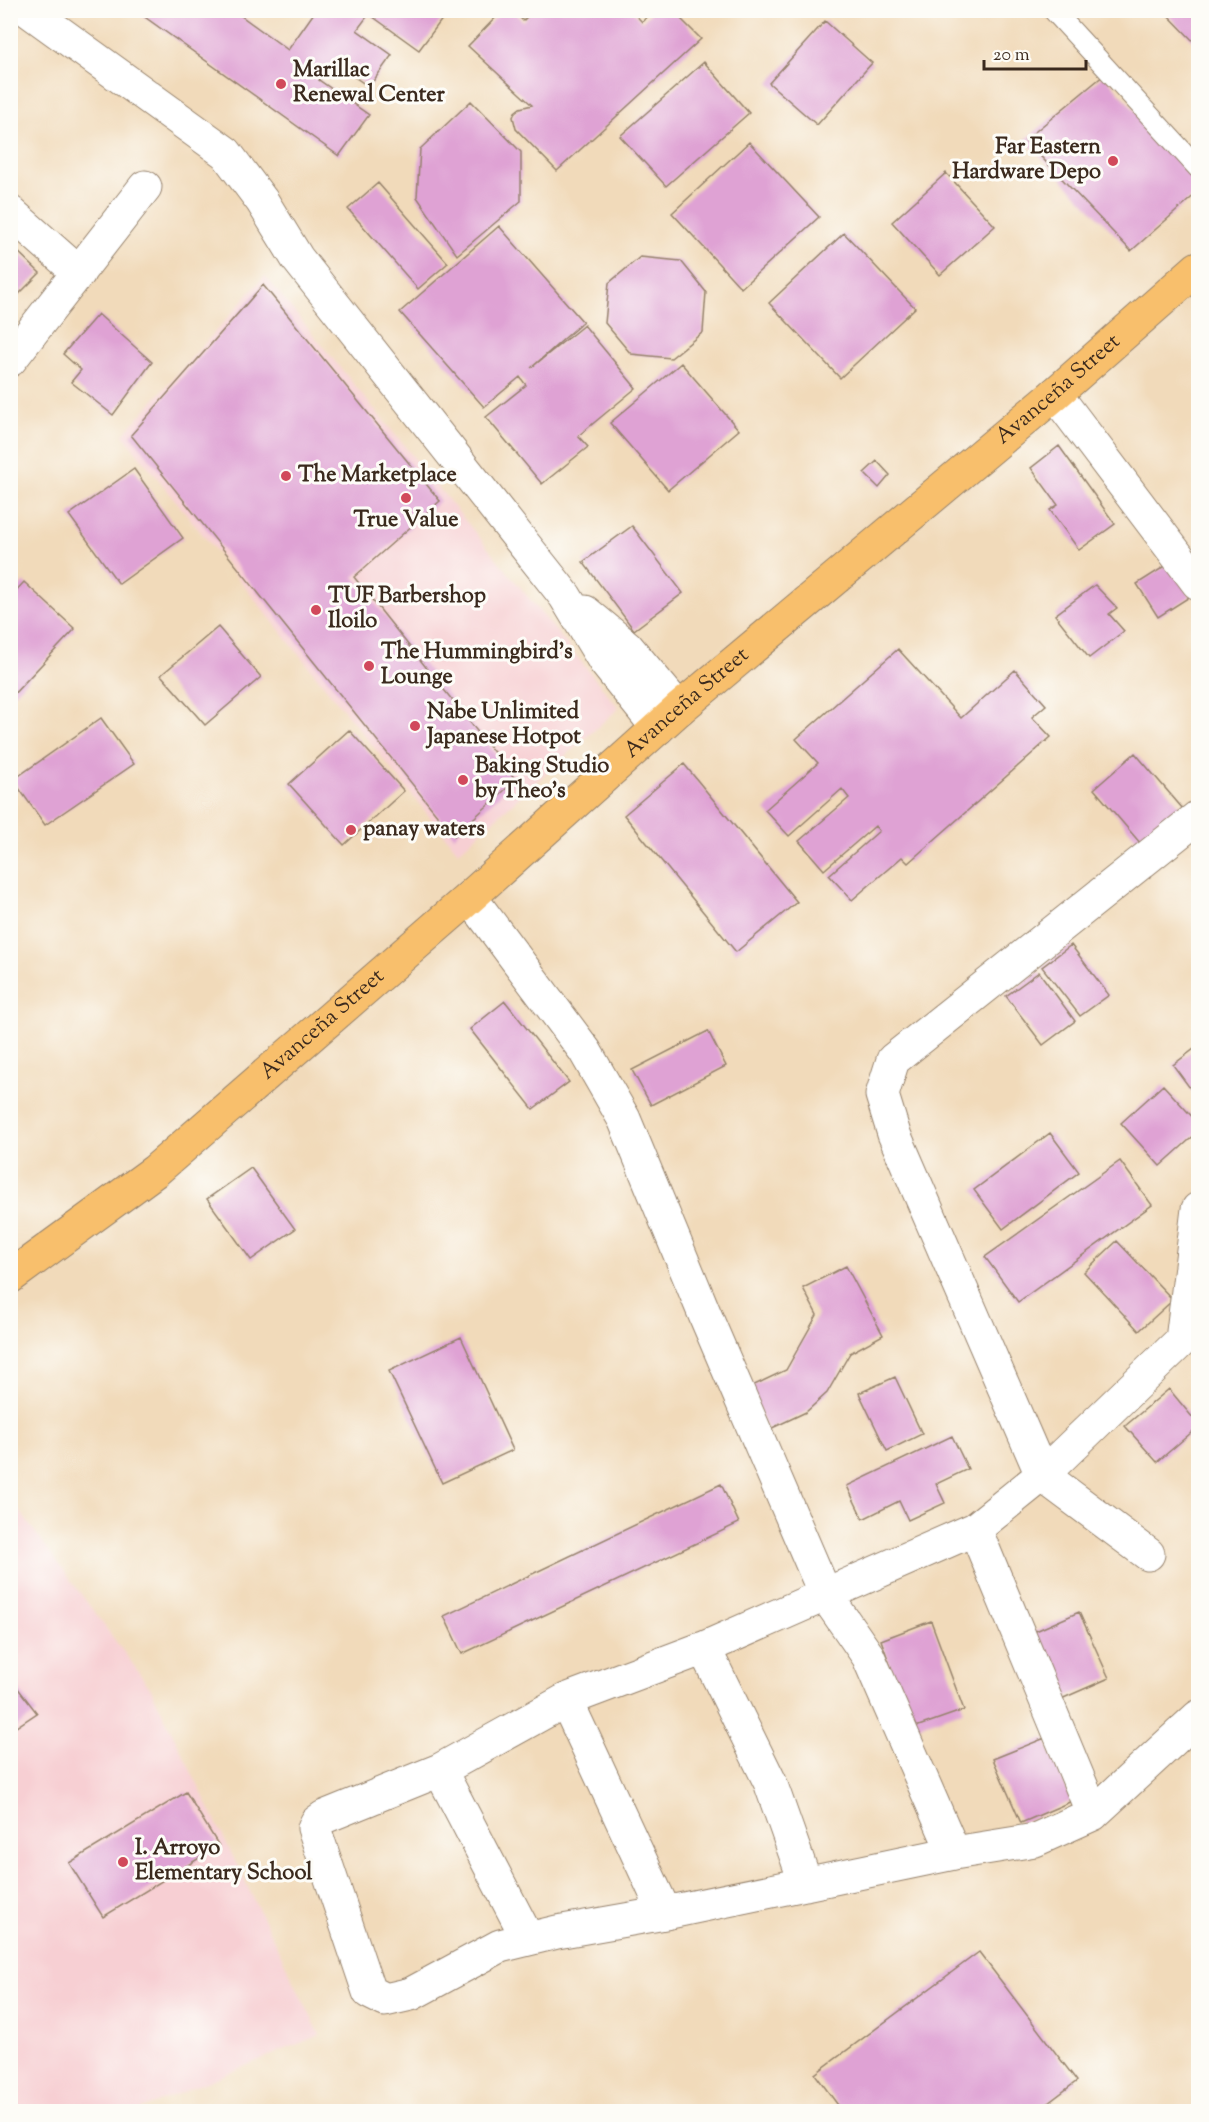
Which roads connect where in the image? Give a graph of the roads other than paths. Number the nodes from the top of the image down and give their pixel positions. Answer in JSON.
{"nodes":[{"id":1,"x":28,"y":10,"type":"edge"},
{"id":2,"x":1053,"y":10,"type":"edge"},
{"id":3,"x":1198,"y":168,"type":"edge"},
{"id":4,"x":145,"y":187,"type":"dead end"},
{"id":5,"x":10,"y":212,"type":"edge"},
{"id":6,"x":1198,"y":268,"type":"edge"},
{"id":7,"x":79,"y":273,"type":"junction"},
{"id":8,"x":10,"y":360,"type":"edge"},
{"id":9,"x":1055,"y":394,"type":"junction"},
{"id":10,"x":1198,"y":583,"type":"edge"},
{"id":11,"x":669,"y":718,"type":"junction"},
{"id":12,"x":1198,"y":817,"type":"edge"},
{"id":13,"x":470,"y":897,"type":"junction"},
{"id":14,"x":1198,"y":1209,"type":"edge"},
{"id":15,"x":10,"y":1277,"type":"edge"},
{"id":16,"x":1190,"y":1350,"type":"edge"},
{"id":17,"x":1042,"y":1475,"type":"junction"},
{"id":18,"x":975,"y":1528,"type":"junction"},
{"id":19,"x":1148,"y":1554,"type":"dead end"},
{"id":20,"x":825,"y":1594,"type":"junction"},
{"id":21,"x":704,"y":1648,"type":"junction"},
{"id":22,"x":567,"y":1700,"type":"junction"},
{"id":23,"x":1198,"y":1717,"type":"edge"},
{"id":24,"x":440,"y":1770,"type":"junction"},
{"id":25,"x":1093,"y":1814,"type":"junction"},
{"id":26,"x":954,"y":1853,"type":"junction"},
{"id":27,"x":806,"y":1884,"type":"junction"},
{"id":28,"x":665,"y":1913,"type":"junction"},
{"id":29,"x":528,"y":1939,"type":"junction"}],
"edges":[{"from":1,"to":11,"type":"street"},
{"from":2,"to":3,"type":"lane"},
{"from":4,"to":7,"type":"street"},
{"from":5,"to":7,"type":"street"},
{"from":6,"to":9,"type":"main road","name":"Avanceña Street"},
{"from":7,"to":8,"type":"street"},
{"from":9,"to":10,"type":"street"},
{"from":9,"to":11,"type":"main road","name":"Avanceña Street"},
{"from":11,"to":13,"type":"main road","name":"Avanceña Street"},
{"from":12,"to":17,"type":"street"},
{"from":13,"to":15,"type":"main road","name":"Avanceña Street"},
{"from":13,"to":20,"type":"street"},
{"from":14,"to":16,"type":"street"},
{"from":16,"to":17,"type":"street"},
{"from":17,"to":18,"type":"street"},
{"from":17,"to":19,"type":"street"},
{"from":18,"to":20,"type":"street"},
{"from":18,"to":25,"type":"street"},
{"from":20,"to":21,"type":"street"},
{"from":20,"to":26,"type":"street"},
{"from":21,"to":22,"type":"street"},
{"from":21,"to":27,"type":"street"},
{"from":22,"to":24,"type":"street"},
{"from":22,"to":28,"type":"street"},
{"from":23,"to":25,"type":"street"},
{"from":24,"to":29,"type":"street"},
{"from":24,"to":29,"type":"street"},
{"from":25,"to":26,"type":"street"},
{"from":26,"to":27,"type":"street"},
{"from":27,"to":28,"type":"street"},
{"from":28,"to":29,"type":"street"}]}
